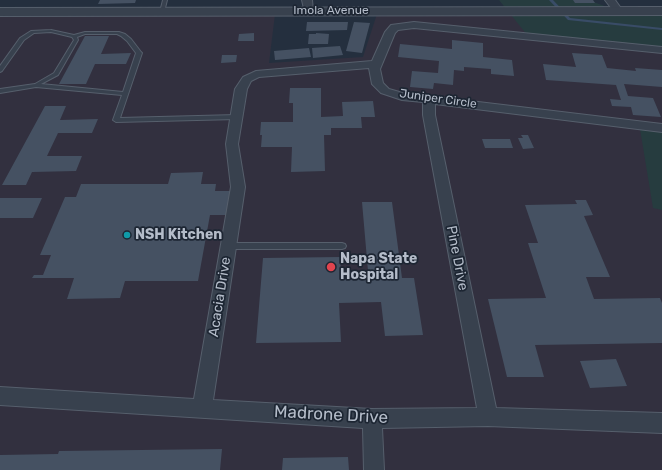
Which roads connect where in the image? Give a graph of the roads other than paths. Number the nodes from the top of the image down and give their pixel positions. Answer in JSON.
{"nodes":[{"id":1,"x":165,"y":0,"type":"edge"},
{"id":2,"x":610,"y":0,"type":"edge"},
{"id":3,"x":308,"y":5,"type":"edge"},
{"id":4,"x":195,"y":6,"type":"edge"},
{"id":5,"x":618,"y":11,"type":"junction"},
{"id":6,"x":662,"y":11,"type":"edge"},
{"id":7,"x":0,"y":12,"type":"edge"},
{"id":8,"x":162,"y":12,"type":"junction"},
{"id":9,"x":74,"y":36,"type":"junction"},
{"id":10,"x":662,"y":50,"type":"edge"},
{"id":11,"x":376,"y":64,"type":"junction"},
{"id":12,"x":0,"y":70,"type":"edge"},
{"id":13,"x":36,"y":85,"type":"junction"},
{"id":14,"x":0,"y":91,"type":"edge"},
{"id":15,"x":125,"y":94,"type":"junction"},
{"id":16,"x":429,"y":99,"type":"junction"},
{"id":17,"x":237,"y":117,"type":"junction"},
{"id":18,"x":662,"y":128,"type":"edge"},
{"id":19,"x":229,"y":246,"type":"junction"},
{"id":20,"x":342,"y":246,"type":"dead end"},
{"id":21,"x":0,"y":396,"type":"edge"},
{"id":22,"x":202,"y":407,"type":"junction"},
{"id":23,"x":488,"y":417,"type":"junction"},
{"id":24,"x":372,"y":418,"type":"junction"},
{"id":25,"x":662,"y":423,"type":"edge"},
{"id":26,"x":374,"y":470,"type":"edge"}],
"edges":[{"from":1,"to":8,"type":"lane"},
{"from":2,"to":5,"type":"street"},
{"from":3,"to":4,"type":"street","name":"Imola Avenue"},
{"from":3,"to":5,"type":"street","name":"Imola Avenue"},
{"from":4,"to":8,"type":"street","name":"Imola Avenue"},
{"from":5,"to":6,"type":"street","name":"Imola Avenue"},
{"from":7,"to":8,"type":"street","name":"Imola Avenue"},
{"from":9,"to":12,"type":"lane"},
{"from":9,"to":13,"type":"lane"},
{"from":9,"to":15,"type":"lane"},
{"from":10,"to":11,"type":"street","name":"Juniper Circle"},
{"from":11,"to":16,"type":"street","name":"Juniper Circle"},
{"from":11,"to":17,"type":"street","name":"Acacia Drive"},
{"from":13,"to":14,"type":"lane"},
{"from":13,"to":15,"type":"lane"},
{"from":15,"to":17,"type":"lane"},
{"from":16,"to":18,"type":"street","name":"Juniper Circle"},
{"from":16,"to":23,"type":"street","name":"Pine Drive"},
{"from":17,"to":19,"type":"street","name":"Acacia Drive"},
{"from":19,"to":20,"type":"lane"},
{"from":19,"to":22,"type":"street","name":"Acacia Drive"},
{"from":21,"to":22,"type":"street","name":"Madrone Drive"},
{"from":22,"to":24,"type":"street","name":"Madrone Drive"},
{"from":23,"to":24,"type":"street","name":"Madrone Drive"},
{"from":23,"to":25,"type":"street","name":"Madrone Drive"},
{"from":24,"to":26,"type":"street"}]}
